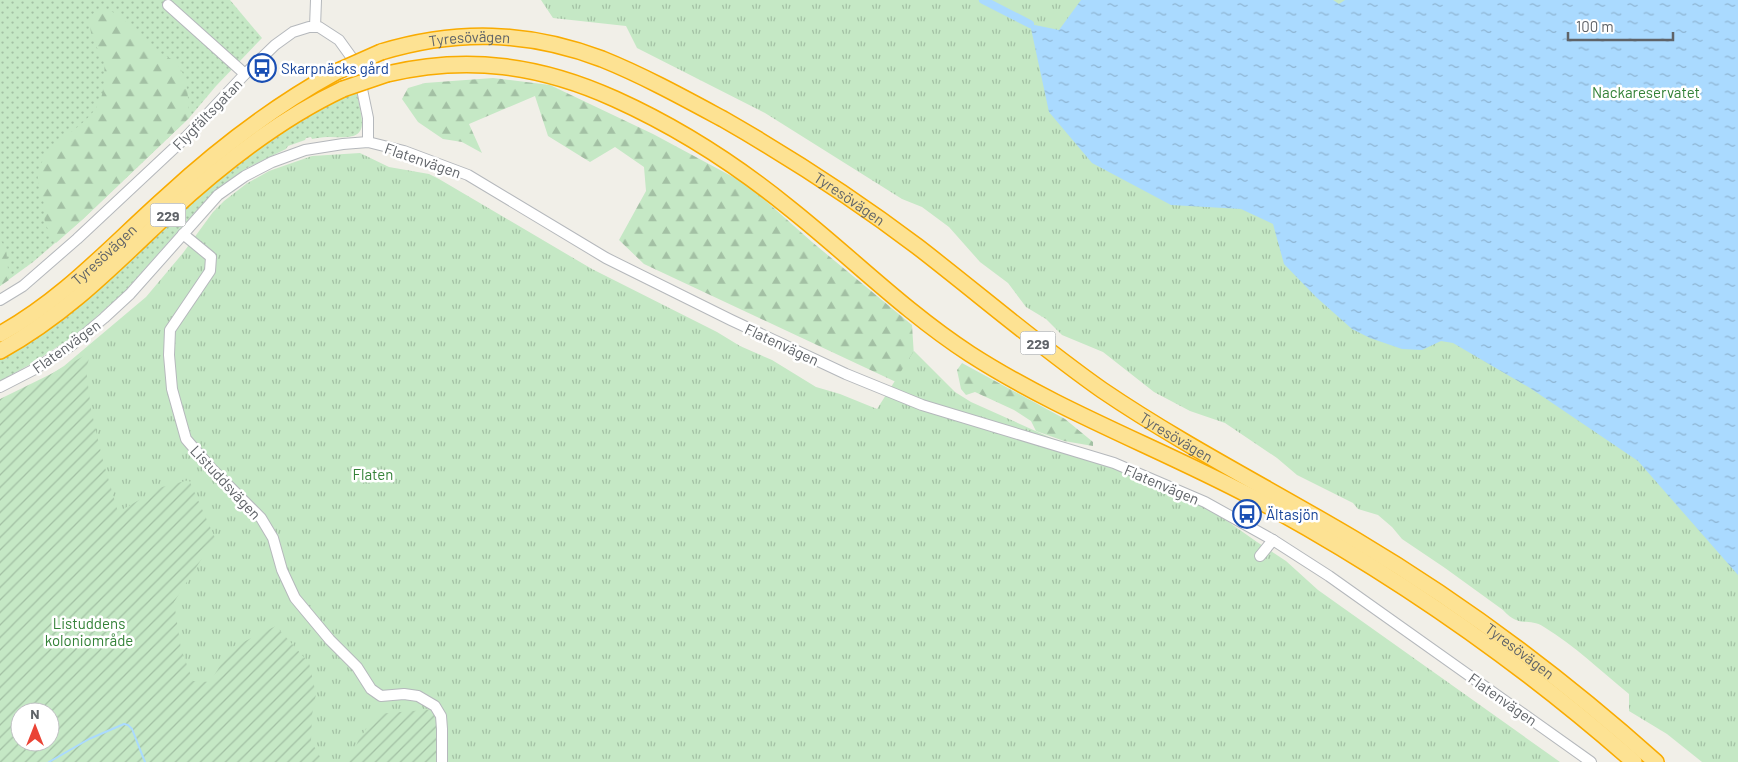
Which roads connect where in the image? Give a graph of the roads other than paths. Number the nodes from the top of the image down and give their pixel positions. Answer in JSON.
{"nodes":[{"id":1,"x":316,"y":0,"type":"edge"},
{"id":2,"x":168,"y":5,"type":"dead end"},
{"id":3,"x":314,"y":27,"type":"junction"},
{"id":4,"x":245,"y":74,"type":"junction"},
{"id":5,"x":368,"y":142,"type":"junction"},
{"id":6,"x":182,"y":234,"type":"junction"},
{"id":7,"x":0,"y":300,"type":"edge"},
{"id":8,"x":0,"y":334,"type":"edge"},
{"id":9,"x":0,"y":351,"type":"edge"},
{"id":10,"x":0,"y":387,"type":"edge"},
{"id":11,"x":1273,"y":540,"type":"junction"},
{"id":12,"x":1260,"y":556,"type":"dead end"},
{"id":13,"x":442,"y":762,"type":"edge"},
{"id":14,"x":1591,"y":762,"type":"edge"},
{"id":15,"x":1634,"y":762,"type":"edge"},
{"id":16,"x":1656,"y":762,"type":"edge"}],
"edges":[{"from":1,"to":3,"type":"street"},
{"from":2,"to":4,"type":"street"},
{"from":3,"to":4,"type":"street","name":"Flygfältsgatan"},
{"from":3,"to":5,"type":"street"},
{"from":4,"to":7,"type":"street","name":"Flygfältsgatan"},
{"from":5,"to":6,"type":"street","name":"Flatenvägen"},
{"from":5,"to":11,"type":"street","name":"Flatenvägen"},
{"from":6,"to":10,"type":"street","name":"Flatenvägen"},
{"from":6,"to":13,"type":"street","name":"Listuddsvägen"},
{"from":8,"to":16,"type":"highway","name":"Tyresövägen","number":"229","bridge":true},
{"from":9,"to":15,"type":"highway","name":"Tyresövägen","number":"229","bridge":true},
{"from":11,"to":12,"type":"street"},
{"from":11,"to":14,"type":"street","name":"Flatenvägen"}]}
